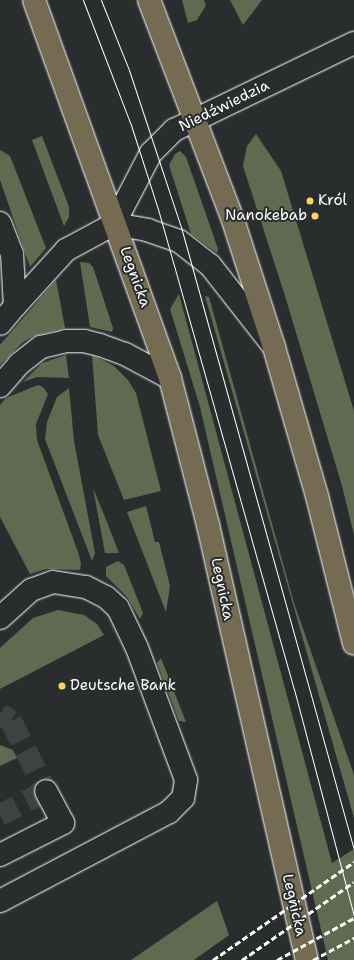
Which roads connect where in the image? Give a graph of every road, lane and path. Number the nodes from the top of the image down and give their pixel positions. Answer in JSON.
{"nodes":[{"id":1,"x":34,"y":0,"type":"edge"},
{"id":2,"x":149,"y":0,"type":"edge"},
{"id":3,"x":354,"y":43,"type":"edge"},
{"id":4,"x":196,"y":118,"type":"junction"},
{"id":5,"x":0,"y":223,"type":"edge"},
{"id":6,"x":114,"y":224,"type":"junction"},
{"id":7,"x":15,"y":306,"type":"junction"},
{"id":8,"x":0,"y":324,"type":"edge"},
{"id":9,"x":274,"y":347,"type":"junction"},
{"id":10,"x":170,"y":378,"type":"junction"},
{"id":11,"x":0,"y":386,"type":"edge"},
{"id":12,"x":0,"y":618,"type":"edge"},
{"id":13,"x":354,"y":643,"type":"edge"},
{"id":14,"x":46,"y":791,"type":"dead end"},
{"id":15,"x":0,"y":855,"type":"edge"},
{"id":16,"x":0,"y":901,"type":"edge"},
{"id":17,"x":306,"y":960,"type":"edge"}],
"edges":[{"from":1,"to":6,"type":"main road","name":"Legnicka"},
{"from":2,"to":4,"type":"main road","name":"Legnicka"},
{"from":3,"to":4,"type":"street","name":"Niedźwiedzia"},
{"from":4,"to":6,"type":"street","name":"Niedźwiedzia"},
{"from":4,"to":9,"type":"main road","name":"Legnicka"},
{"from":5,"to":7,"type":"street"},
{"from":6,"to":7,"type":"street"},
{"from":6,"to":9,"type":"street","name":"Legnicka"},
{"from":6,"to":10,"type":"main road","name":"Legnicka"},
{"from":7,"to":8,"type":"street"},
{"from":9,"to":13,"type":"main road","name":"Legnicka"},
{"from":10,"to":11,"type":"street"},
{"from":10,"to":17,"type":"main road","name":"Legnicka"},
{"from":12,"to":16,"type":"street"},
{"from":14,"to":15,"type":"street"}]}
